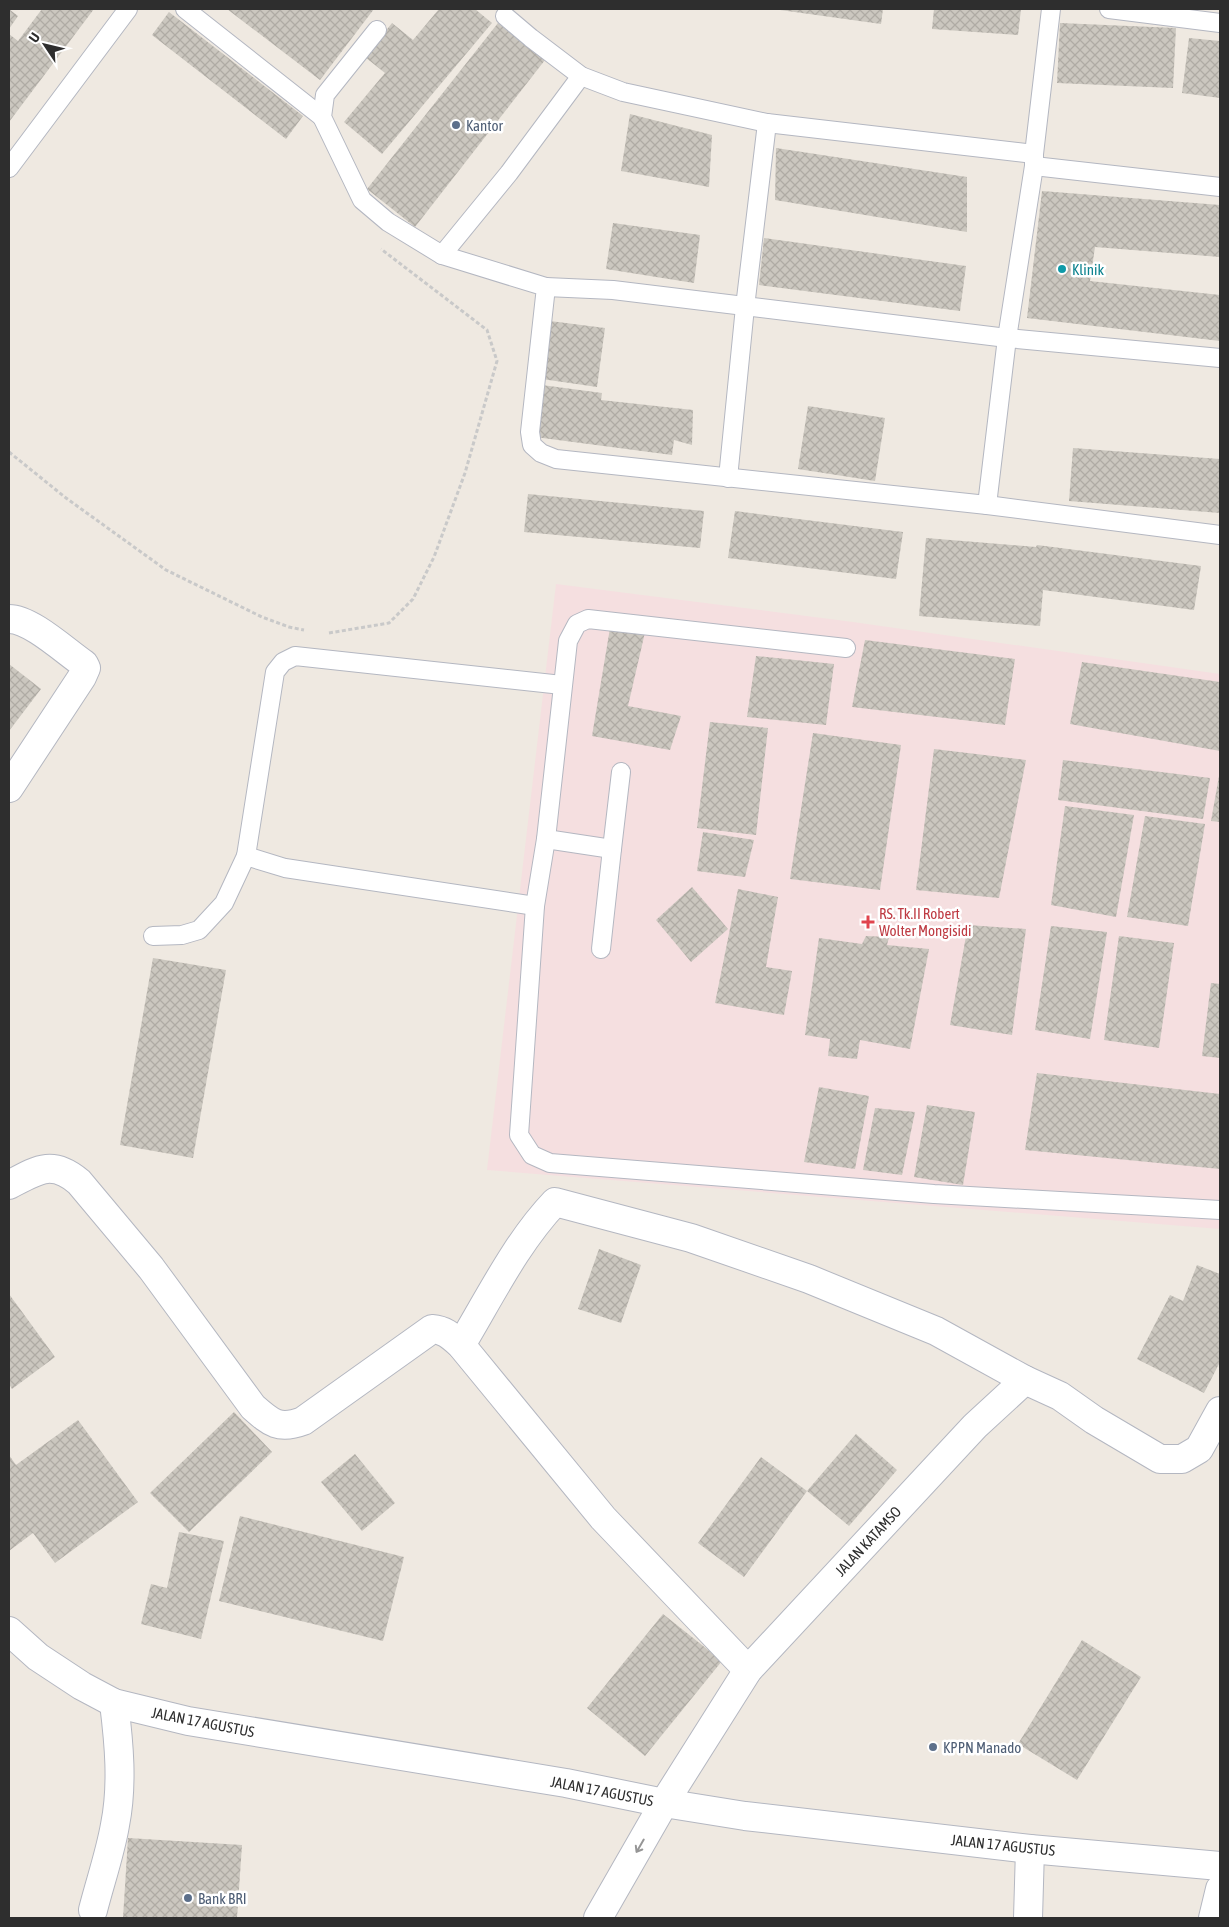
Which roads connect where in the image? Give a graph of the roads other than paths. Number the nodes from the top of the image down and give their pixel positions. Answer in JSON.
{"nodes":[{"id":1,"x":128,"y":9,"type":"edge"},
{"id":2,"x":185,"y":9,"type":"edge"},
{"id":3,"x":1051,"y":9,"type":"edge"},
{"id":4,"x":1109,"y":9,"type":"edge"},
{"id":5,"x":505,"y":16,"type":"dead end"},
{"id":6,"x":1220,"y":23,"type":"edge"},
{"id":7,"x":377,"y":30,"type":"dead end"},
{"id":8,"x":581,"y":76,"type":"junction"},
{"id":9,"x":322,"y":117,"type":"junction"},
{"id":10,"x":767,"y":123,"type":"junction"},
{"id":11,"x":1034,"y":160,"type":"junction"},
{"id":12,"x":9,"y":168,"type":"edge"},
{"id":13,"x":1220,"y":187,"type":"edge"},
{"id":14,"x":442,"y":255,"type":"junction"},
{"id":15,"x":546,"y":287,"type":"junction"},
{"id":16,"x":745,"y":307,"type":"junction"},
{"id":17,"x":1007,"y":338,"type":"junction"},
{"id":18,"x":1220,"y":358,"type":"edge"},
{"id":19,"x":728,"y":478,"type":"junction"},
{"id":20,"x":987,"y":505,"type":"junction"},
{"id":21,"x":1220,"y":536,"type":"edge"},
{"id":22,"x":9,"y":620,"type":"edge"},
{"id":23,"x":846,"y":648,"type":"dead end"},
{"id":24,"x":562,"y":685,"type":"junction"},
{"id":25,"x":621,"y":772,"type":"dead end"},
{"id":26,"x":9,"y":788,"type":"edge"},
{"id":27,"x":546,"y":839,"type":"junction"},
{"id":28,"x":612,"y":849,"type":"junction"},
{"id":29,"x":246,"y":856,"type":"junction"},
{"id":30,"x":535,"y":906,"type":"junction"},
{"id":31,"x":152,"y":936,"type":"dead end"},
{"id":32,"x":601,"y":949,"type":"dead end"},
{"id":33,"x":9,"y":1185,"type":"edge"},
{"id":34,"x":1220,"y":1210,"type":"edge"},
{"id":35,"x":461,"y":1345,"type":"junction"},
{"id":36,"x":1025,"y":1380,"type":"junction"},
{"id":37,"x":1220,"y":1412,"type":"edge"},
{"id":38,"x":9,"y":1632,"type":"edge"},
{"id":39,"x":748,"y":1670,"type":"junction"},
{"id":40,"x":114,"y":1703,"type":"junction"},
{"id":41,"x":664,"y":1804,"type":"junction"},
{"id":42,"x":1030,"y":1849,"type":"junction"},
{"id":43,"x":1220,"y":1866,"type":"edge"},
{"id":44,"x":1220,"y":1889,"type":"edge"},
{"id":45,"x":93,"y":1910,"type":"dead end"},
{"id":46,"x":598,"y":1918,"type":"edge"},
{"id":47,"x":1028,"y":1918,"type":"edge"},
{"id":48,"x":1213,"y":1918,"type":"edge"}],
"edges":[{"from":1,"to":12,"type":"lane"},
{"from":2,"to":9,"type":"lane"},
{"from":3,"to":11,"type":"lane"},
{"from":4,"to":6,"type":"lane"},
{"from":5,"to":8,"type":"lane"},
{"from":7,"to":9,"type":"lane"},
{"from":8,"to":10,"type":"lane"},
{"from":8,"to":14,"type":"lane"},
{"from":9,"to":14,"type":"lane"},
{"from":10,"to":11,"type":"lane"},
{"from":10,"to":16,"type":"lane"},
{"from":11,"to":13,"type":"lane"},
{"from":11,"to":17,"type":"lane"},
{"from":14,"to":15,"type":"lane"},
{"from":15,"to":16,"type":"lane"},
{"from":15,"to":19,"type":"lane"},
{"from":16,"to":17,"type":"lane"},
{"from":16,"to":19,"type":"lane"},
{"from":17,"to":18,"type":"lane"},
{"from":17,"to":20,"type":"lane"},
{"from":19,"to":20,"type":"lane"},
{"from":20,"to":21,"type":"lane"},
{"from":22,"to":26,"type":"street"},
{"from":23,"to":24,"type":"lane"},
{"from":24,"to":27,"type":"lane"},
{"from":24,"to":29,"type":"lane"},
{"from":25,"to":28,"type":"lane"},
{"from":27,"to":28,"type":"lane"},
{"from":27,"to":30,"type":"lane"},
{"from":28,"to":32,"type":"lane"},
{"from":29,"to":30,"type":"lane"},
{"from":29,"to":31,"type":"lane"},
{"from":30,"to":34,"type":"lane"},
{"from":33,"to":35,"type":"street"},
{"from":35,"to":36,"type":"street"},
{"from":35,"to":39,"type":"street"},
{"from":36,"to":37,"type":"street"},
{"from":36,"to":39,"type":"street","name":"JALAN KATAMSO"},
{"from":38,"to":40,"type":"street","name":"JALAN 17 AGUSTUS"},
{"from":39,"to":41,"type":"street","name":"JALAN KATAMSO"},
{"from":40,"to":41,"type":"street","name":"JALAN 17 AGUSTUS"},
{"from":40,"to":45,"type":"street"},
{"from":41,"to":42,"type":"street","name":"JALAN 17 AGUSTUS"},
{"from":41,"to":46,"type":"street","name":"JALAN KATAMSO","one_way":true},
{"from":42,"to":43,"type":"street","name":"JALAN 17 AGUSTUS"},
{"from":42,"to":47,"type":"street"},
{"from":44,"to":48,"type":"street"}]}
